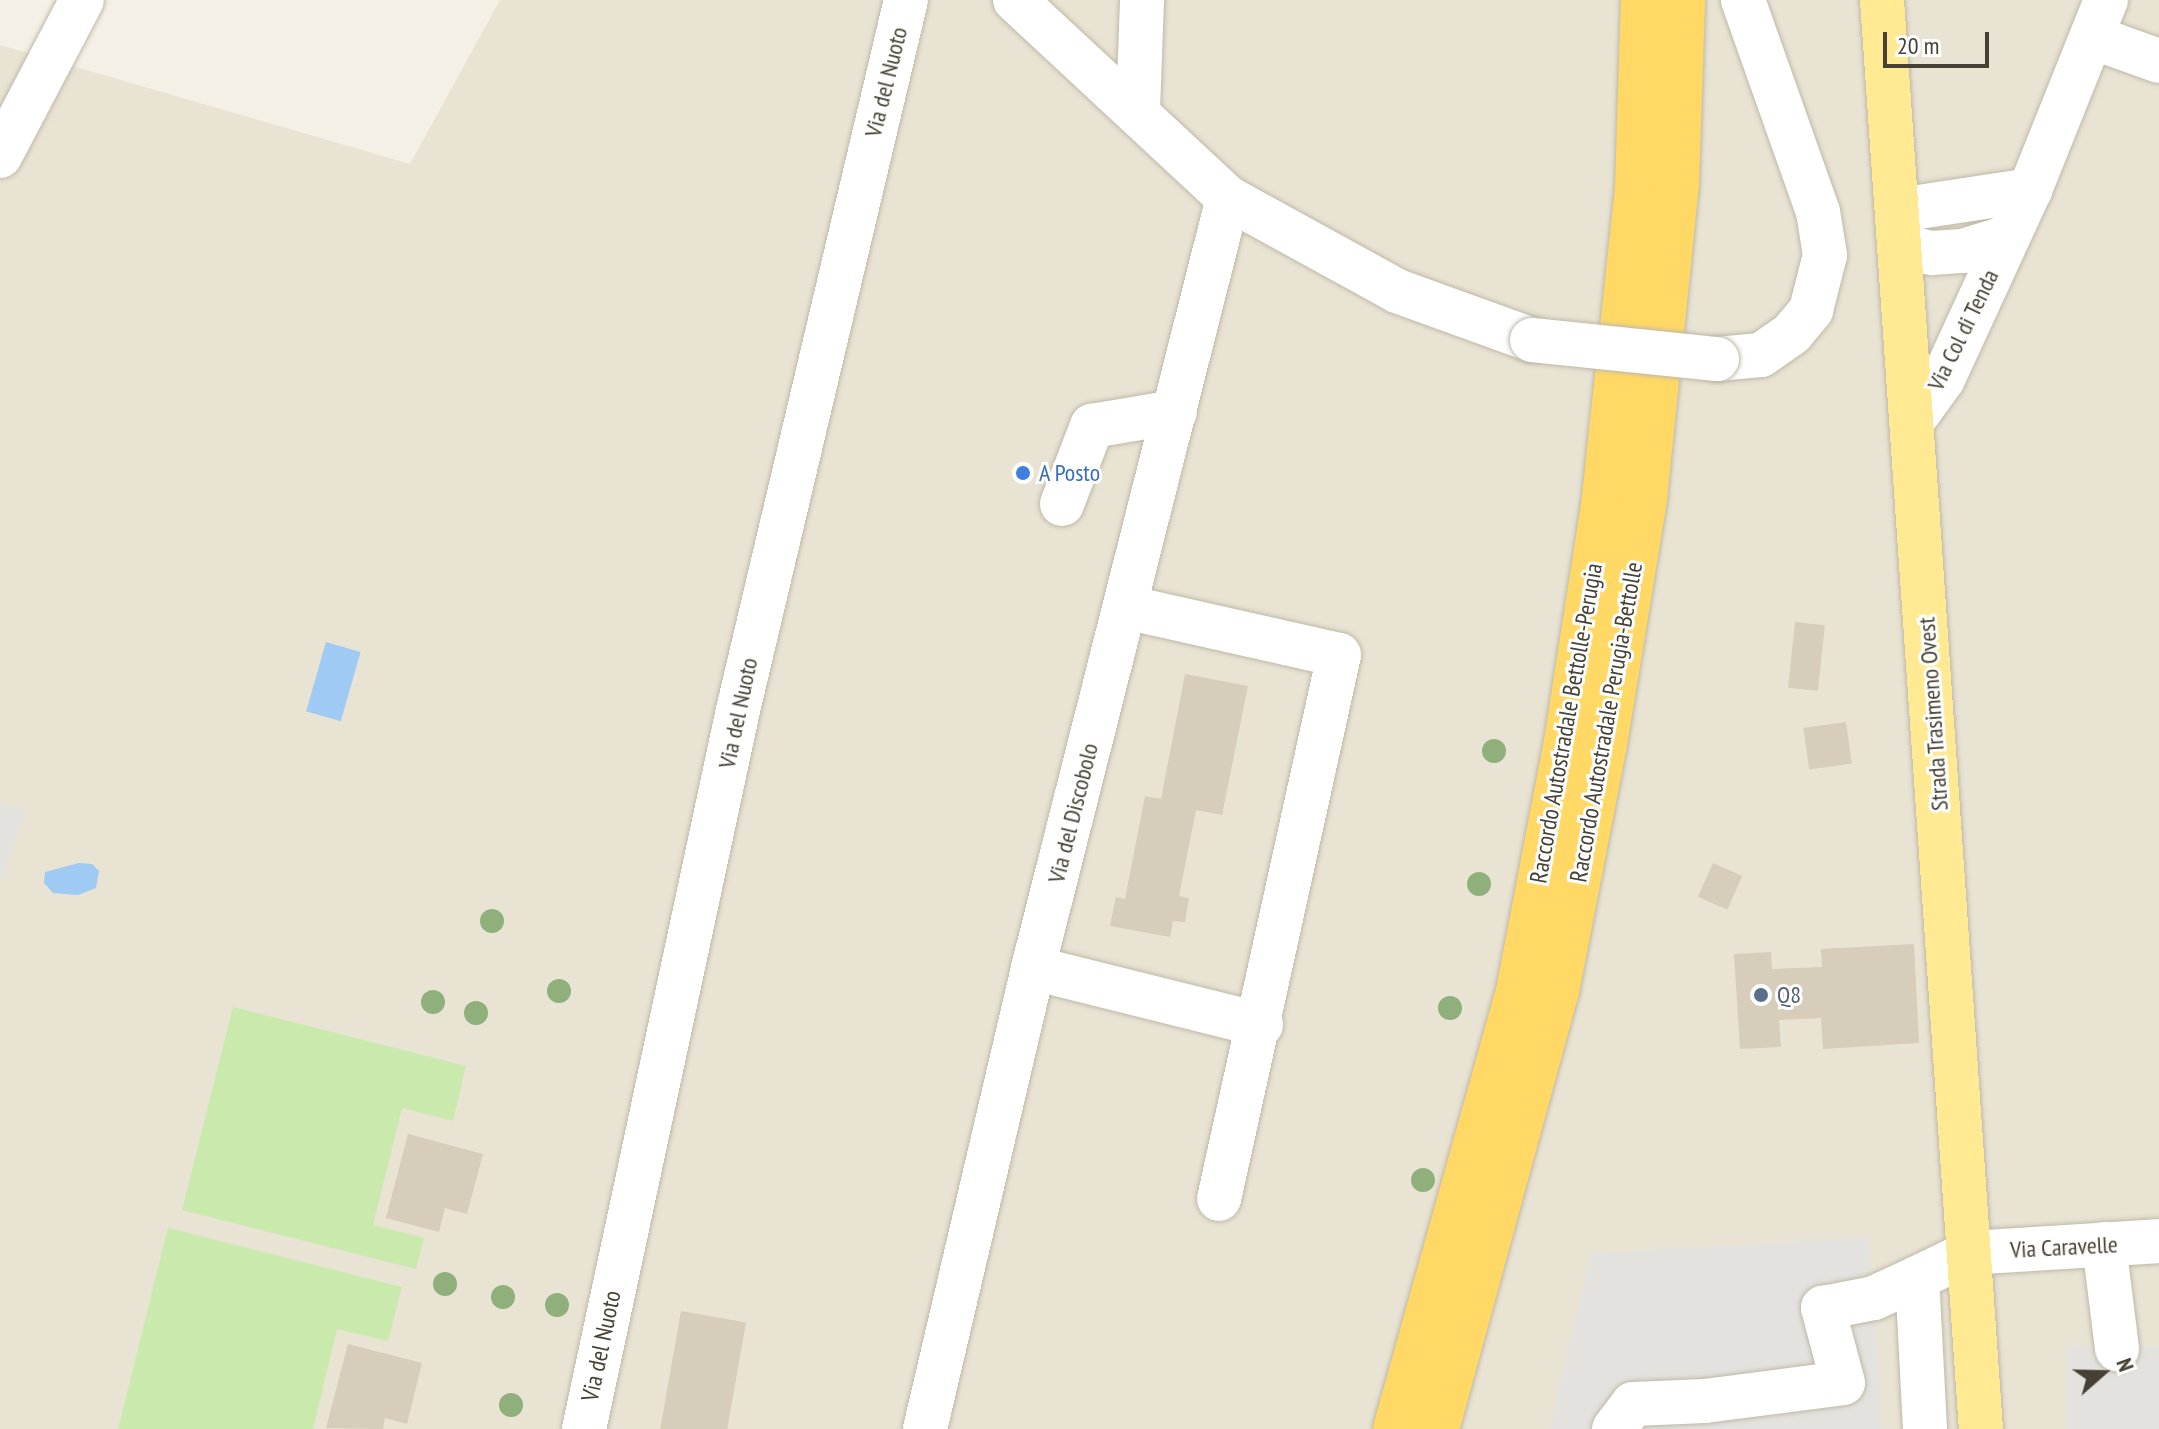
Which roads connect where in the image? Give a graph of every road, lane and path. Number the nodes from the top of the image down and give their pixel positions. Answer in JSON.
{"nodes":[{"id":1,"x":82,"y":0,"type":"edge"},
{"id":2,"x":906,"y":0,"type":"edge"},
{"id":3,"x":1015,"y":0,"type":"edge"},
{"id":4,"x":1142,"y":0,"type":"edge"},
{"id":5,"x":1643,"y":0,"type":"edge"},
{"id":6,"x":1683,"y":0,"type":"edge"},
{"id":7,"x":1743,"y":0,"type":"edge"},
{"id":8,"x":1882,"y":0,"type":"edge"},
{"id":9,"x":2099,"y":18,"type":"edge"},
{"id":10,"x":2159,"y":61,"type":"edge"},
{"id":11,"x":1138,"y":110,"type":"junction"},
{"id":12,"x":0,"y":156,"type":"edge"},
{"id":13,"x":2030,"y":190,"type":"junction"},
{"id":14,"x":1228,"y":198,"type":"junction"},
{"id":15,"x":1901,"y":228,"type":"junction"},
{"id":16,"x":2008,"y":237,"type":"junction"},
{"id":17,"x":1175,"y":412,"type":"junction"},
{"id":18,"x":1914,"y":419,"type":"junction"},
{"id":19,"x":1062,"y":504,"type":"dead end"},
{"id":20,"x":1126,"y":607,"type":"junction"},
{"id":21,"x":1033,"y":968,"type":"junction"},
{"id":22,"x":1261,"y":1025,"type":"junction"},
{"id":23,"x":1219,"y":1199,"type":"dead end"},
{"id":24,"x":2159,"y":1241,"type":"edge"},
{"id":25,"x":2104,"y":1244,"type":"junction"},
{"id":26,"x":1969,"y":1253,"type":"junction"},
{"id":27,"x":1917,"y":1278,"type":"junction"},
{"id":28,"x":2117,"y":1349,"type":"dead end"},
{"id":29,"x":584,"y":1429,"type":"edge"},
{"id":30,"x":925,"y":1429,"type":"edge"},
{"id":31,"x":1395,"y":1429,"type":"edge"},
{"id":32,"x":1437,"y":1429,"type":"edge"},
{"id":33,"x":1614,"y":1429,"type":"edge"},
{"id":34,"x":1925,"y":1429,"type":"edge"},
{"id":35,"x":1981,"y":1429,"type":"edge"}],
"edges":[{"from":1,"to":12,"type":"street"},
{"from":2,"to":29,"type":"street","name":"Via del Nuoto"},
{"from":3,"to":11,"type":"street"},
{"from":4,"to":11,"type":"street"},
{"from":5,"to":31,"type":"highway","name":"Raccordo Autostradale Bettolle-Perugia"},
{"from":6,"to":32,"type":"highway","name":"Raccordo Autostradale Perugia-Bettolle"},
{"from":7,"to":14,"type":"street","bridge":true},
{"from":8,"to":15,"type":"main road","name":"Strada Trasimeno Ovest"},
{"from":9,"to":10,"type":"street"},
{"from":9,"to":13,"type":"street","name":"Via Col di Tenda"},
{"from":11,"to":14,"type":"street"},
{"from":13,"to":15,"type":"street"},
{"from":13,"to":16,"type":"street","name":"Via Col di Tenda"},
{"from":14,"to":17,"type":"street","name":"Via del Discobolo"},
{"from":15,"to":16,"type":"street","name":"Via Col di Tenda"},
{"from":15,"to":18,"type":"main road","name":"Strada Trasimeno Ovest"},
{"from":16,"to":18,"type":"street","name":"Via Col di Tenda"},
{"from":17,"to":19,"type":"street"},
{"from":17,"to":20,"type":"street","name":"Via del Discobolo"},
{"from":18,"to":26,"type":"main road","name":"Strada Trasimeno Ovest"},
{"from":20,"to":21,"type":"street","name":"Via del Discobolo"},
{"from":20,"to":22,"type":"street"},
{"from":21,"to":22,"type":"street"},
{"from":21,"to":30,"type":"street","name":"Via del Discobolo"},
{"from":22,"to":23,"type":"street"},
{"from":24,"to":25,"type":"street","name":"Via Caravelle"},
{"from":25,"to":26,"type":"street","name":"Via Caravelle"},
{"from":25,"to":28,"type":"street"},
{"from":26,"to":27,"type":"street"},
{"from":26,"to":35,"type":"main road","name":"Strada Trasimeno Ovest"},
{"from":27,"to":33,"type":"street"},
{"from":27,"to":34,"type":"street"}]}
